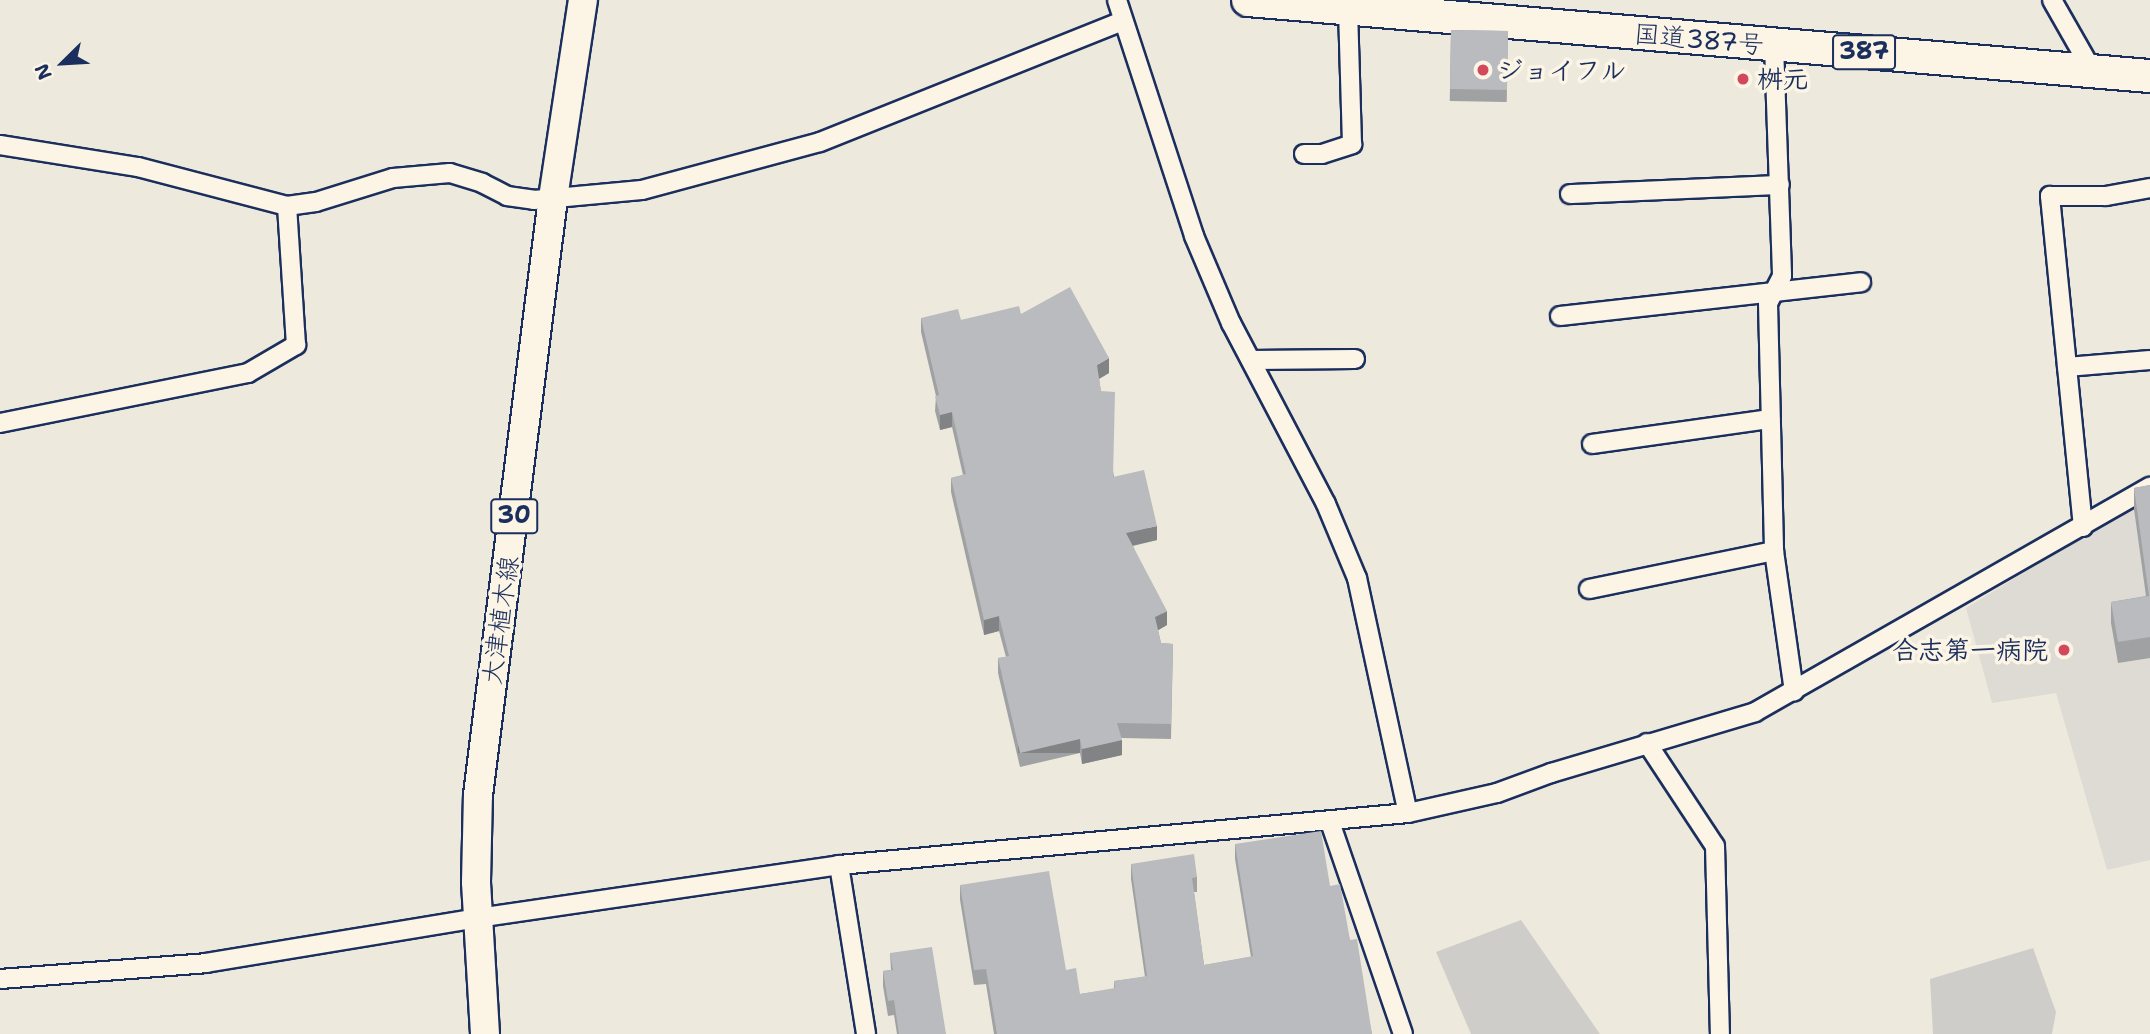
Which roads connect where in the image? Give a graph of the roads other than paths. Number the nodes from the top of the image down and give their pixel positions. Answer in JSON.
{"nodes":[{"id":1,"x":583,"y":0,"type":"edge"},
{"id":2,"x":1117,"y":0,"type":"edge"},
{"id":3,"x":1248,"y":0,"type":"edge"},
{"id":4,"x":2052,"y":0,"type":"edge"},
{"id":5,"x":1348,"y":9,"type":"junction"},
{"id":6,"x":1123,"y":21,"type":"junction"},
{"id":7,"x":1774,"y":45,"type":"junction"},
{"id":8,"x":2092,"y":70,"type":"junction"},
{"id":9,"x":2150,"y":76,"type":"edge"},
{"id":10,"x":0,"y":145,"type":"edge"},
{"id":11,"x":1304,"y":154,"type":"dead end"},
{"id":12,"x":1780,"y":185,"type":"junction"},
{"id":13,"x":2150,"y":188,"type":"edge"},
{"id":14,"x":1570,"y":194,"type":"dead end"},
{"id":15,"x":553,"y":198,"type":"junction"},
{"id":16,"x":287,"y":206,"type":"junction"},
{"id":17,"x":1861,"y":282,"type":"dead end"},
{"id":18,"x":1775,"y":292,"type":"junction"},
{"id":19,"x":1560,"y":316,"type":"dead end"},
{"id":20,"x":1355,"y":359,"type":"dead end"},
{"id":21,"x":1251,"y":360,"type":"junction"},
{"id":22,"x":2150,"y":360,"type":"edge"},
{"id":23,"x":2067,"y":367,"type":"junction"},
{"id":24,"x":1770,"y":419,"type":"junction"},
{"id":25,"x":0,"y":423,"type":"edge"},
{"id":26,"x":1592,"y":444,"type":"dead end"},
{"id":27,"x":2150,"y":487,"type":"edge"},
{"id":28,"x":2084,"y":527,"type":"junction"},
{"id":29,"x":1774,"y":551,"type":"junction"},
{"id":30,"x":1589,"y":589,"type":"dead end"},
{"id":31,"x":1794,"y":692,"type":"junction"},
{"id":32,"x":1647,"y":743,"type":"junction"},
{"id":33,"x":1408,"y":813,"type":"junction"},
{"id":34,"x":1330,"y":821,"type":"junction"},
{"id":35,"x":839,"y":865,"type":"junction"},
{"id":36,"x":477,"y":918,"type":"junction"},
{"id":37,"x":0,"y":979,"type":"edge"},
{"id":38,"x":485,"y":1034,"type":"edge"},
{"id":39,"x":866,"y":1034,"type":"edge"},
{"id":40,"x":1403,"y":1034,"type":"edge"},
{"id":41,"x":1720,"y":1034,"type":"edge"}],
"edges":[{"from":1,"to":15,"type":"main road","name":"大津植木線","number":"30"},
{"from":2,"to":6,"type":"street"},
{"from":3,"to":5,"type":"highway","name":"国道387号","number":"387"},
{"from":4,"to":8,"type":"street"},
{"from":5,"to":7,"type":"highway","name":"国道387号","number":"387"},
{"from":5,"to":11,"type":"street"},
{"from":6,"to":15,"type":"street"},
{"from":6,"to":21,"type":"street"},
{"from":7,"to":8,"type":"highway","name":"国道387号","number":"387"},
{"from":7,"to":12,"type":"street"},
{"from":8,"to":9,"type":"highway","name":"国道387号","number":"387"},
{"from":10,"to":16,"type":"street"},
{"from":12,"to":14,"type":"street"},
{"from":12,"to":18,"type":"street"},
{"from":13,"to":23,"type":"street"},
{"from":15,"to":16,"type":"street"},
{"from":15,"to":36,"type":"main road","name":"大津植木線","number":"30"},
{"from":16,"to":25,"type":"street"},
{"from":17,"to":18,"type":"street"},
{"from":18,"to":19,"type":"street"},
{"from":18,"to":24,"type":"street"},
{"from":20,"to":21,"type":"street"},
{"from":21,"to":33,"type":"street"},
{"from":22,"to":23,"type":"street"},
{"from":23,"to":28,"type":"street"},
{"from":24,"to":26,"type":"street"},
{"from":24,"to":29,"type":"street"},
{"from":27,"to":28,"type":"street"},
{"from":28,"to":31,"type":"street"},
{"from":29,"to":30,"type":"street"},
{"from":29,"to":31,"type":"street"},
{"from":31,"to":32,"type":"street"},
{"from":32,"to":33,"type":"street"},
{"from":32,"to":41,"type":"street"},
{"from":33,"to":34,"type":"street"},
{"from":34,"to":35,"type":"street"},
{"from":34,"to":40,"type":"street"},
{"from":35,"to":36,"type":"street"},
{"from":35,"to":39,"type":"street"},
{"from":36,"to":37,"type":"street"},
{"from":36,"to":38,"type":"main road","name":"大津植木線","number":"30"}]}
